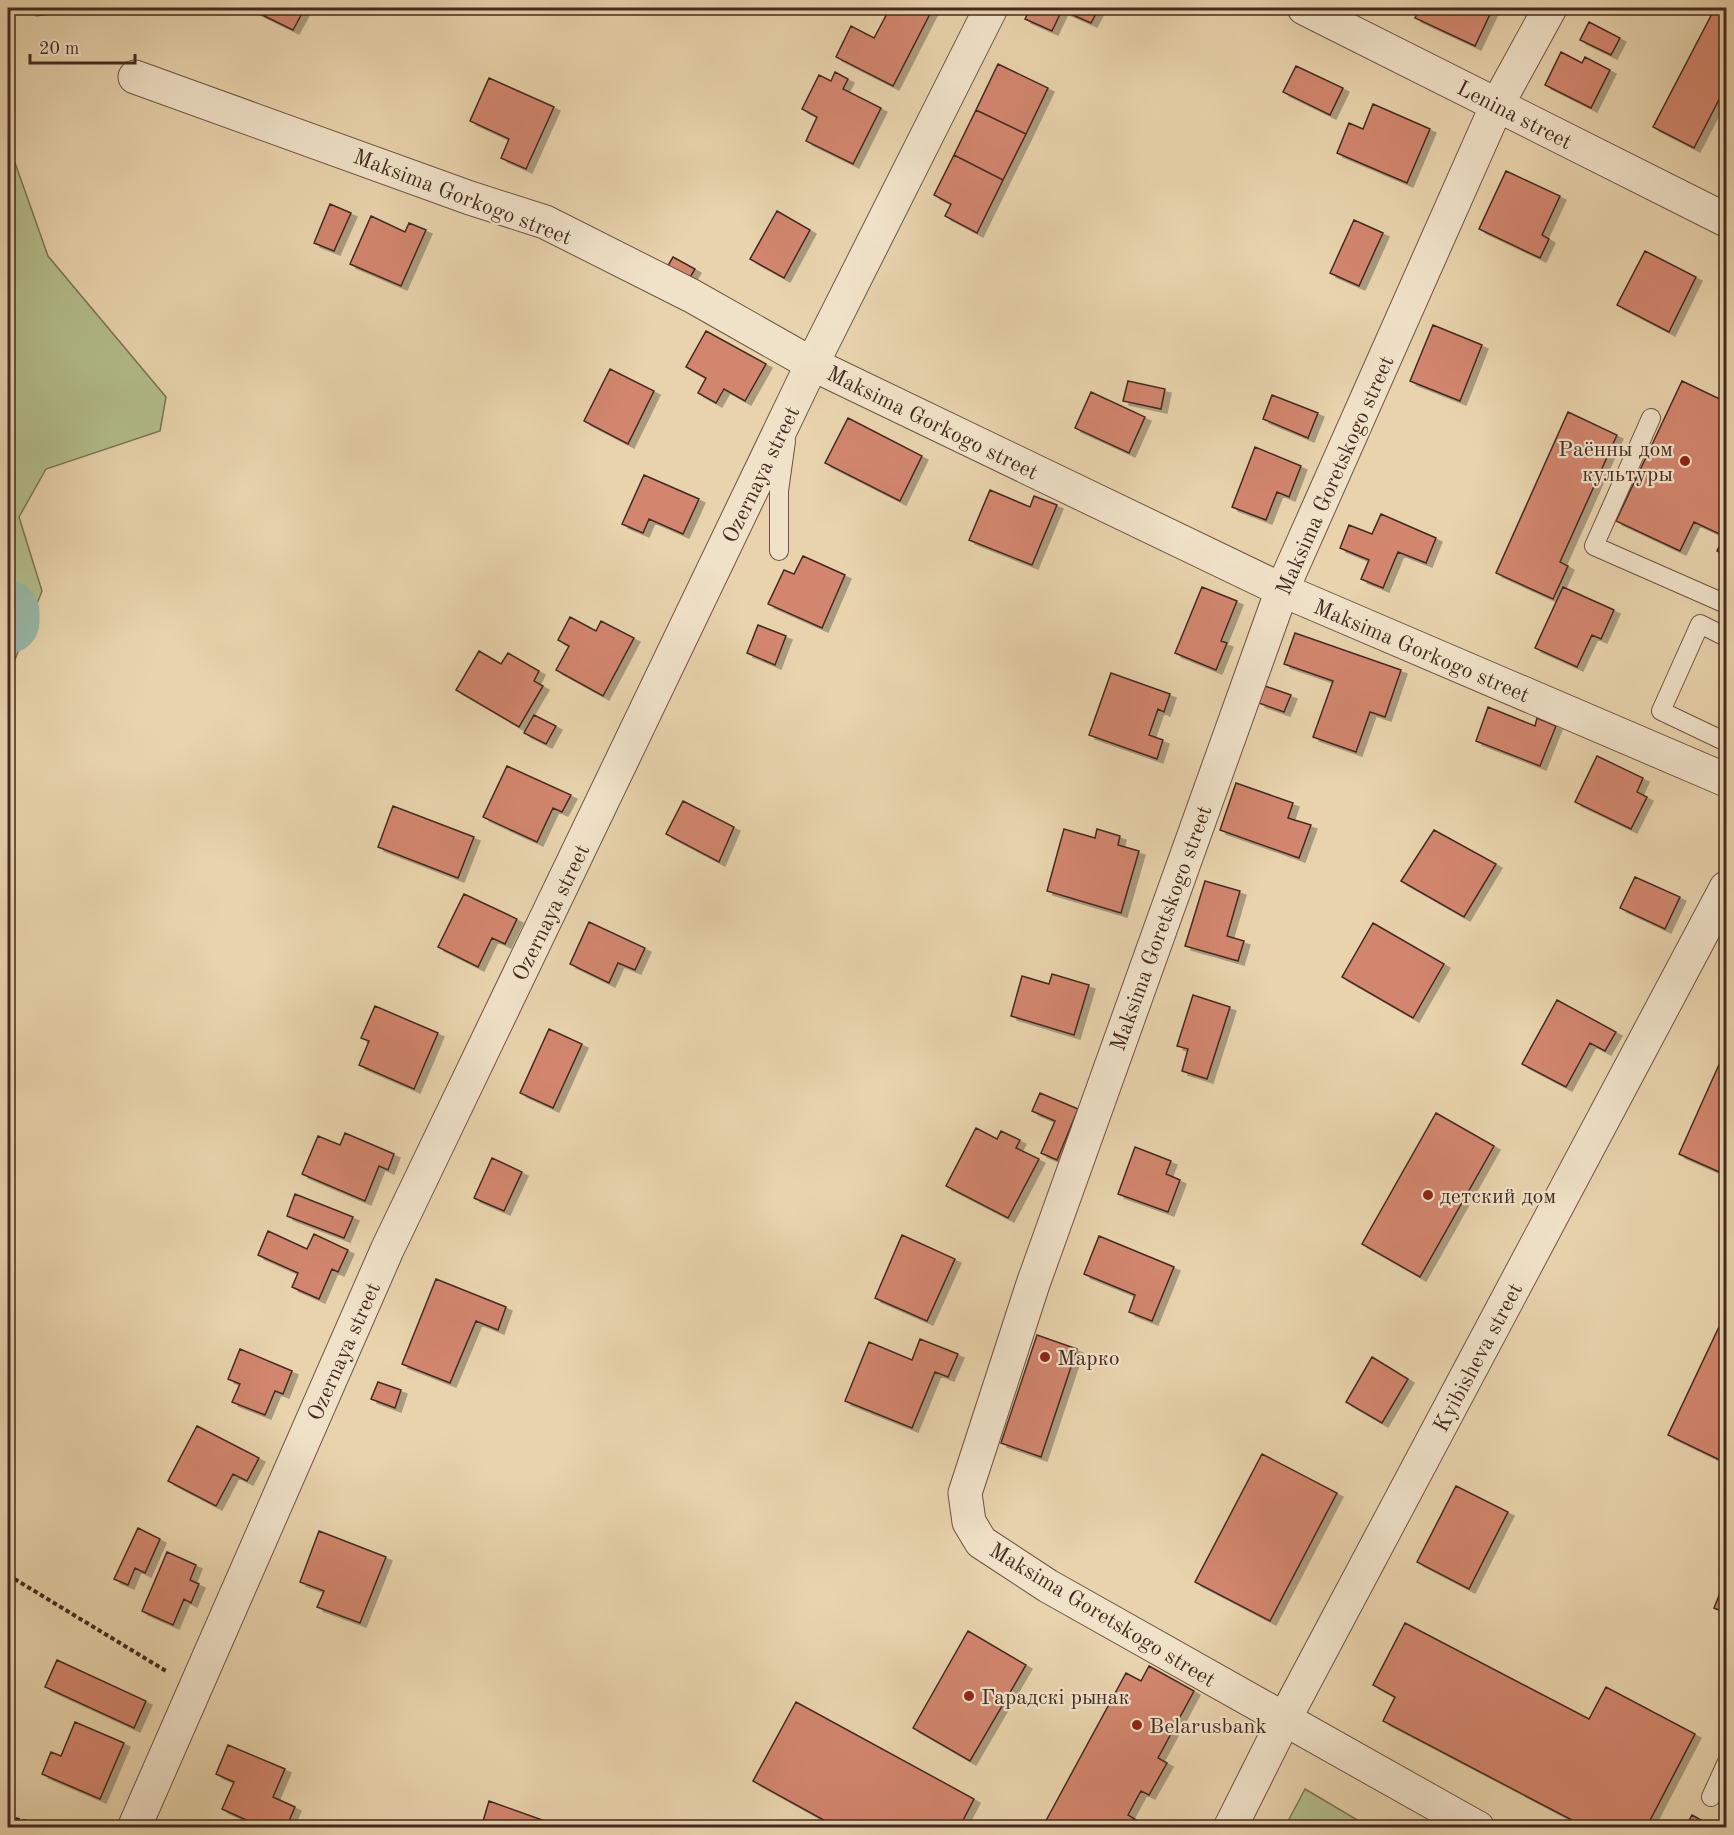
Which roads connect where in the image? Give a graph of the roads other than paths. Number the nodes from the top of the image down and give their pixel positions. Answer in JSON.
{"nodes":[{"id":1,"x":991,"y":8,"type":"edge"},
{"id":2,"x":1304,"y":8,"type":"edge"},
{"id":3,"x":1550,"y":8,"type":"edge"},
{"id":4,"x":135,"y":77,"type":"dead end"},
{"id":5,"x":1497,"y":105,"type":"junction"},
{"id":6,"x":1726,"y":220,"type":"edge"},
{"id":7,"x":812,"y":364,"type":"junction"},
{"id":8,"x":794,"y":404,"type":"junction"},
{"id":9,"x":1651,"y":418,"type":"dead end"},
{"id":10,"x":779,"y":551,"type":"dead end"},
{"id":11,"x":1282,"y":590,"type":"junction"},
{"id":12,"x":1726,"y":604,"type":"edge"},
{"id":13,"x":1726,"y":637,"type":"edge"},
{"id":14,"x":1726,"y":742,"type":"edge"},
{"id":15,"x":1726,"y":780,"type":"edge"},
{"id":16,"x":1726,"y":888,"type":"edge"},
{"id":17,"x":1284,"y":1720,"type":"junction"},
{"id":18,"x":1726,"y":1764,"type":"edge"},
{"id":19,"x":1711,"y":1797,"type":"dead end"},
{"id":20,"x":134,"y":1827,"type":"edge"},
{"id":21,"x":1230,"y":1827,"type":"edge"},
{"id":22,"x":1478,"y":1827,"type":"edge"}],
"edges":[{"from":1,"to":7,"type":"street","name":"Ozernaya street"},
{"from":2,"to":5,"type":"street","name":"Lenina street"},
{"from":3,"to":5,"type":"street","name":"Maksima Goretskogo street"},
{"from":4,"to":7,"type":"street","name":"Maksima Gorkogo street"},
{"from":5,"to":6,"type":"street","name":"Lenina street"},
{"from":5,"to":11,"type":"street","name":"Maksima Goretskogo street"},
{"from":7,"to":8,"type":"street","name":"Ozernaya street"},
{"from":7,"to":11,"type":"street","name":"Maksima Gorkogo street"},
{"from":8,"to":10,"type":"lane"},
{"from":8,"to":20,"type":"street","name":"Ozernaya street"},
{"from":9,"to":12,"type":"lane"},
{"from":11,"to":15,"type":"street","name":"Maksima Gorkogo street"},
{"from":11,"to":17,"type":"street","name":"Maksima Goretskogo street"},
{"from":13,"to":14,"type":"lane"},
{"from":16,"to":17,"type":"street","name":"Kyibisheva street"},
{"from":17,"to":21,"type":"street","name":"Kyibisheva street"},
{"from":17,"to":22,"type":"street","name":"Maksima Goretskogo street"},
{"from":18,"to":19,"type":"lane"}]}
